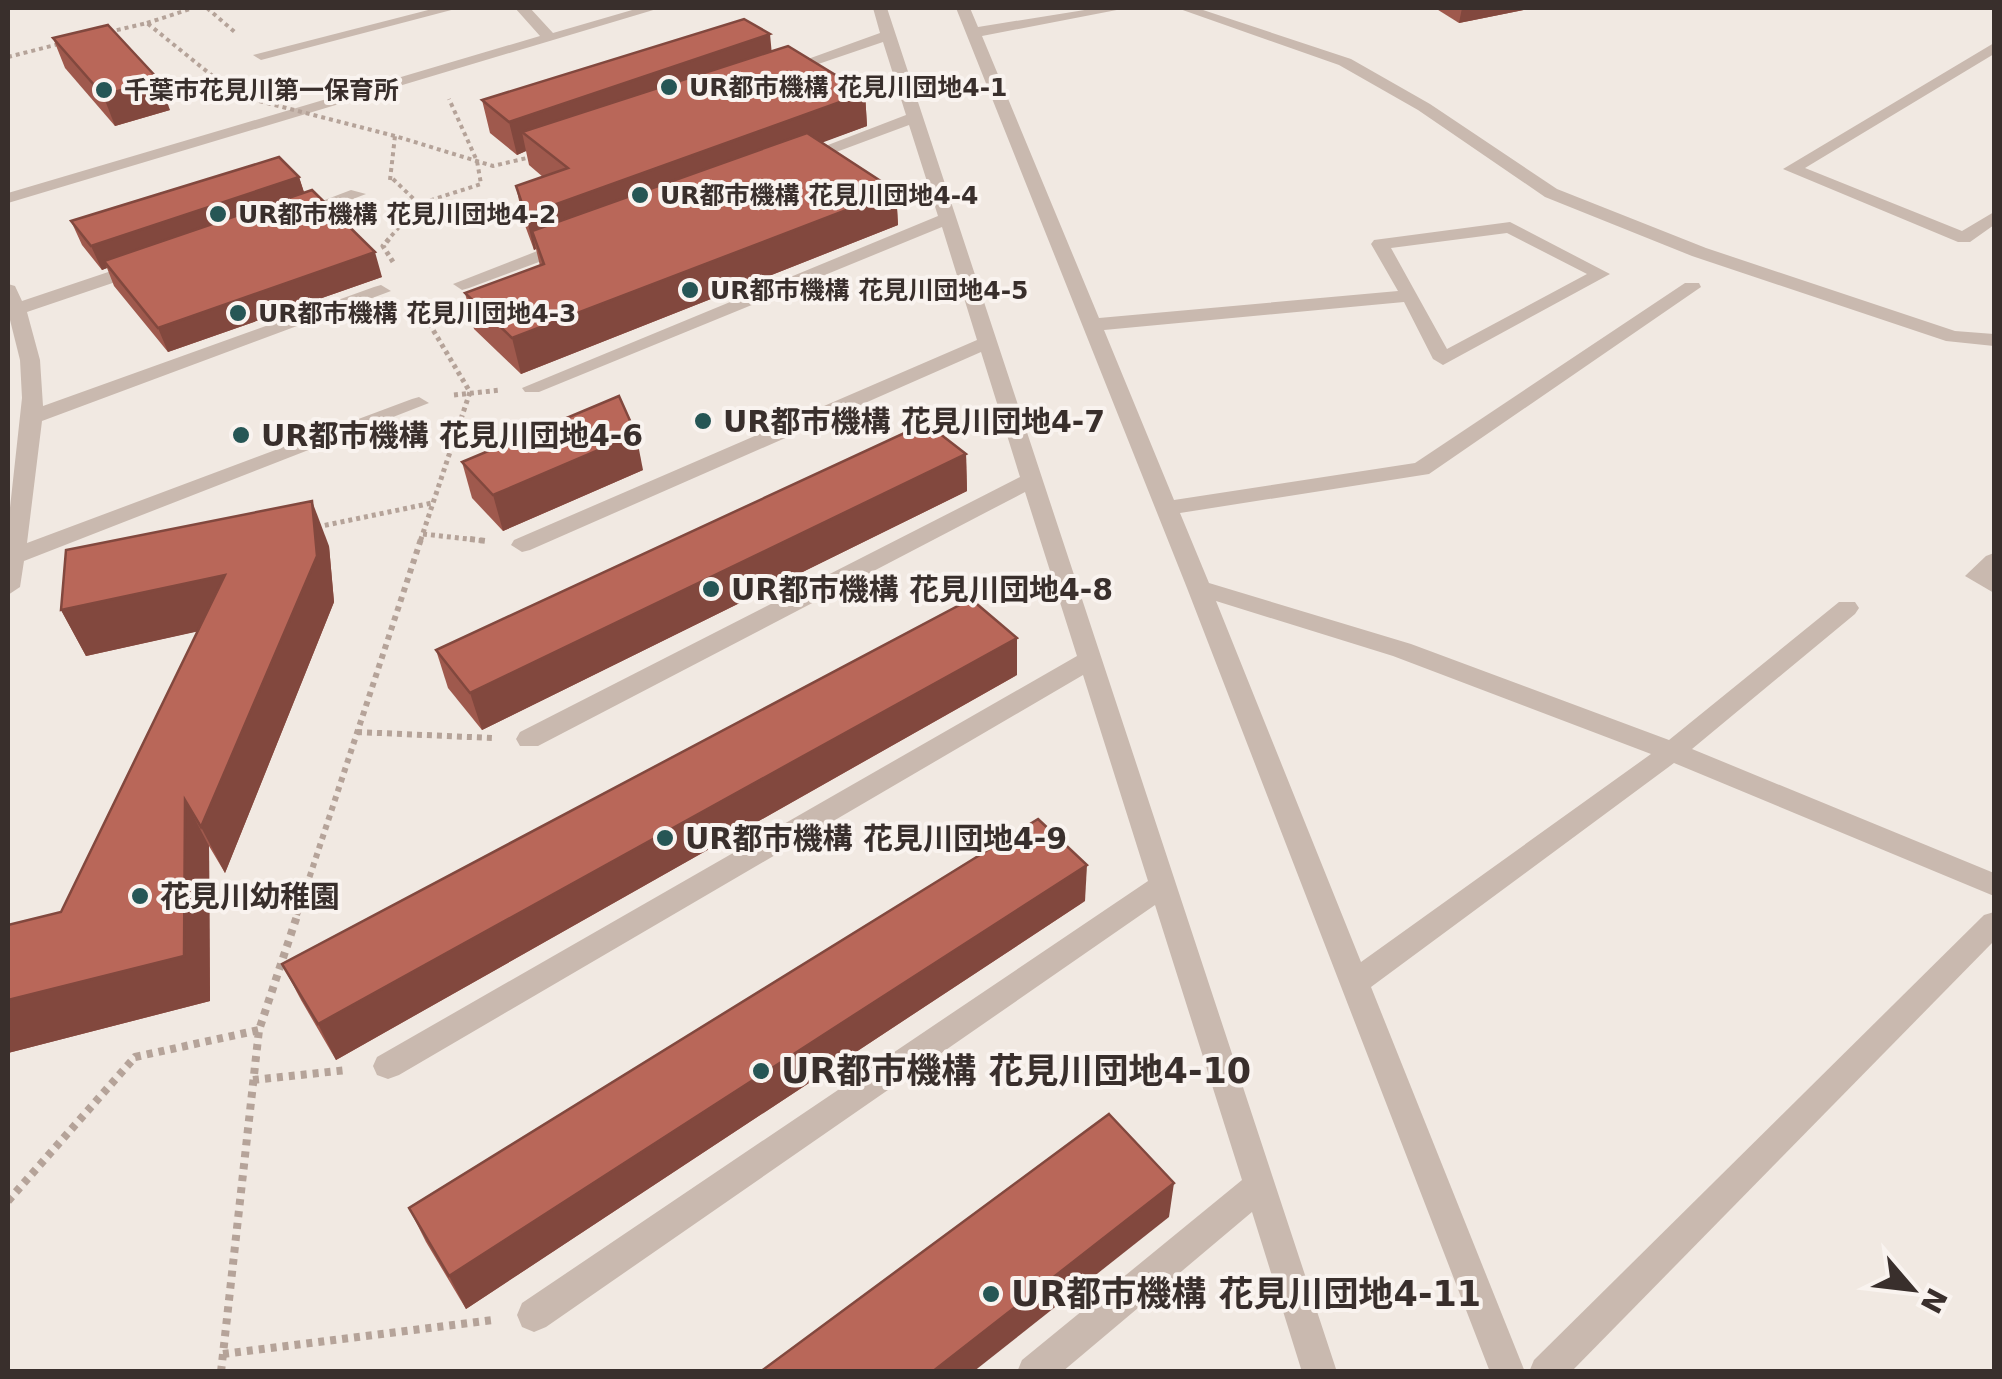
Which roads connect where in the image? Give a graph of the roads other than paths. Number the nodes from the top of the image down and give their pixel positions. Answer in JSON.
{"nodes":[{"id":1,"x":452,"y":8,"type":"edge"},
{"id":2,"x":522,"y":8,"type":"edge"},
{"id":3,"x":652,"y":8,"type":"edge"},
{"id":4,"x":880,"y":8,"type":"edge"},
{"id":5,"x":963,"y":8,"type":"edge"},
{"id":6,"x":1120,"y":8,"type":"edge"},
{"id":7,"x":1184,"y":8,"type":"edge"},
{"id":8,"x":972,"y":33,"type":"junction"},
{"id":9,"x":889,"y":35,"type":"junction"},
{"id":10,"x":549,"y":36,"type":"junction"},
{"id":11,"x":1994,"y":48,"type":"edge"},
{"id":12,"x":261,"y":55,"type":"dead end"},
{"id":13,"x":762,"y":78,"type":"edge"},
{"id":14,"x":916,"y":117,"type":"junction"},
{"id":15,"x":770,"y":170,"type":"edge"},
{"id":16,"x":357,"y":194,"type":"dead end"},
{"id":17,"x":8,"y":198,"type":"edge"},
{"id":18,"x":1994,"y":217,"type":"edge"},
{"id":19,"x":948,"y":218,"type":"junction"},
{"id":20,"x":282,"y":220,"type":"edge"},
{"id":21,"x":589,"y":237,"type":"edge"},
{"id":22,"x":168,"y":258,"type":"edge"},
{"id":23,"x":462,"y":284,"type":"dead end"},
{"id":24,"x":1692,"y":287,"type":"dead end"},
{"id":25,"x":381,"y":290,"type":"dead end"},
{"id":26,"x":1410,"y":296,"type":"junction"},
{"id":27,"x":13,"y":299,"type":"edge"},
{"id":28,"x":1092,"y":326,"type":"junction"},
{"id":29,"x":1994,"y":340,"type":"edge"},
{"id":30,"x":988,"y":342,"type":"junction"},
{"id":31,"x":532,"y":388,"type":"dead end"},
{"id":32,"x":419,"y":404,"type":"dead end"},
{"id":33,"x":36,"y":416,"type":"junction"},
{"id":34,"x":1032,"y":480,"type":"junction"},
{"id":35,"x":1167,"y":508,"type":"junction"},
{"id":36,"x":522,"y":545,"type":"road end"},
{"id":37,"x":12,"y":557,"type":"junction"},
{"id":38,"x":1994,"y":561,"type":"edge"},
{"id":39,"x":1994,"y":585,"type":"edge"},
{"id":40,"x":8,"y":587,"type":"edge"},
{"id":41,"x":1199,"y":588,"type":"junction"},
{"id":42,"x":1847,"y":608,"type":"dead end"},
{"id":43,"x":1090,"y":659,"type":"junction"},
{"id":44,"x":529,"y":739,"type":"road end"},
{"id":45,"x":1670,"y":753,"type":"junction"},
{"id":46,"x":1163,"y":885,"type":"junction"},
{"id":47,"x":1994,"y":885,"type":"edge"},
{"id":48,"x":1994,"y":924,"type":"edge"},
{"id":49,"x":1355,"y":983,"type":"junction"},
{"id":50,"x":388,"y":1066,"type":"road end"},
{"id":51,"x":1260,"y":1185,"type":"junction"},
{"id":52,"x":534,"y":1315,"type":"road end"},
{"id":53,"x":1034,"y":1372,"type":"edge"},
{"id":54,"x":1320,"y":1372,"type":"edge"},
{"id":55,"x":1508,"y":1372,"type":"edge"},
{"id":56,"x":1546,"y":1372,"type":"edge"}],
"edges":[{"from":1,"to":12,"type":"street"},
{"from":2,"to":10,"type":"street"},
{"from":3,"to":10,"type":"street"},
{"from":4,"to":9,"type":"street"},
{"from":5,"to":8,"type":"street"},
{"from":6,"to":8,"type":"street"},
{"from":7,"to":29,"type":"street"},
{"from":8,"to":28,"type":"street"},
{"from":9,"to":13,"type":"street"},
{"from":9,"to":14,"type":"street"},
{"from":10,"to":17,"type":"street"},
{"from":11,"to":18,"type":"street"},
{"from":14,"to":15,"type":"street"},
{"from":14,"to":19,"type":"street"},
{"from":16,"to":20,"type":"street"},
{"from":19,"to":30,"type":"street"},
{"from":19,"to":31,"type":"street"},
{"from":21,"to":23,"type":"street"},
{"from":22,"to":27,"type":"street"},
{"from":24,"to":35,"type":"street"},
{"from":25,"to":33,"type":"street"},
{"from":26,"to":26,"type":"street"},
{"from":26,"to":28,"type":"street"},
{"from":27,"to":33,"type":"street"},
{"from":28,"to":35,"type":"street"},
{"from":30,"to":34,"type":"street"},
{"from":30,"to":36,"type":"street"},
{"from":32,"to":37,"type":"street"},
{"from":33,"to":37,"type":"street"},
{"from":34,"to":43,"type":"street"},
{"from":34,"to":44,"type":"street"},
{"from":35,"to":41,"type":"street"},
{"from":37,"to":40,"type":"street"},
{"from":38,"to":39,"type":"street"},
{"from":41,"to":45,"type":"street"},
{"from":41,"to":49,"type":"street"},
{"from":42,"to":45,"type":"street"},
{"from":43,"to":46,"type":"street"},
{"from":43,"to":50,"type":"street"},
{"from":45,"to":47,"type":"street"},
{"from":45,"to":49,"type":"street"},
{"from":46,"to":51,"type":"street"},
{"from":46,"to":52,"type":"street"},
{"from":48,"to":56,"type":"street"},
{"from":49,"to":55,"type":"street"},
{"from":51,"to":53,"type":"street"},
{"from":51,"to":54,"type":"street"}]}
